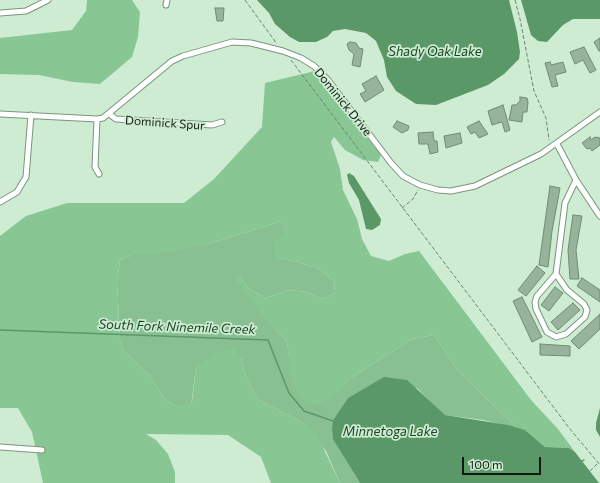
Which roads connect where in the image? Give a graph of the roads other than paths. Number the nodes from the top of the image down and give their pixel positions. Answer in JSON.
{"nodes":[{"id":1,"x":48,"y":0,"type":"edge"},
{"id":2,"x":0,"y":13,"type":"edge"},
{"id":3,"x":600,"y":112,"type":"edge"},
{"id":4,"x":0,"y":114,"type":"edge"},
{"id":5,"x":109,"y":114,"type":"junction"},
{"id":6,"x":31,"y":115,"type":"junction"},
{"id":7,"x":96,"y":119,"type":"junction"},
{"id":8,"x":222,"y":122,"type":"dead end"},
{"id":9,"x":557,"y":144,"type":"junction"},
{"id":10,"x":99,"y":174,"type":"dead end"},
{"id":11,"x":576,"y":180,"type":"junction"},
{"id":12,"x":0,"y":202,"type":"edge"},
{"id":13,"x":600,"y":216,"type":"edge"},
{"id":14,"x":556,"y":274,"type":"junction"},
{"id":15,"x":0,"y":447,"type":"edge"},
{"id":16,"x":42,"y":450,"type":"dead end"}],
"edges":[{"from":1,"to":2,"type":"street"},
{"from":3,"to":9,"type":"street","name":"Dominick Drive"},
{"from":4,"to":6,"type":"street","name":"Dominick Drive"},
{"from":5,"to":7,"type":"street","name":"Dominick Drive"},
{"from":5,"to":8,"type":"street","name":"Dominick Spur"},
{"from":5,"to":9,"type":"street","name":"Dominick Drive"},
{"from":6,"to":7,"type":"street","name":"Dominick Drive"},
{"from":6,"to":12,"type":"street"},
{"from":7,"to":10,"type":"street"},
{"from":9,"to":11,"type":"street"},
{"from":11,"to":13,"type":"street"},
{"from":11,"to":14,"type":"street"},
{"from":14,"to":14,"type":"street"},
{"from":15,"to":16,"type":"street"}]}
